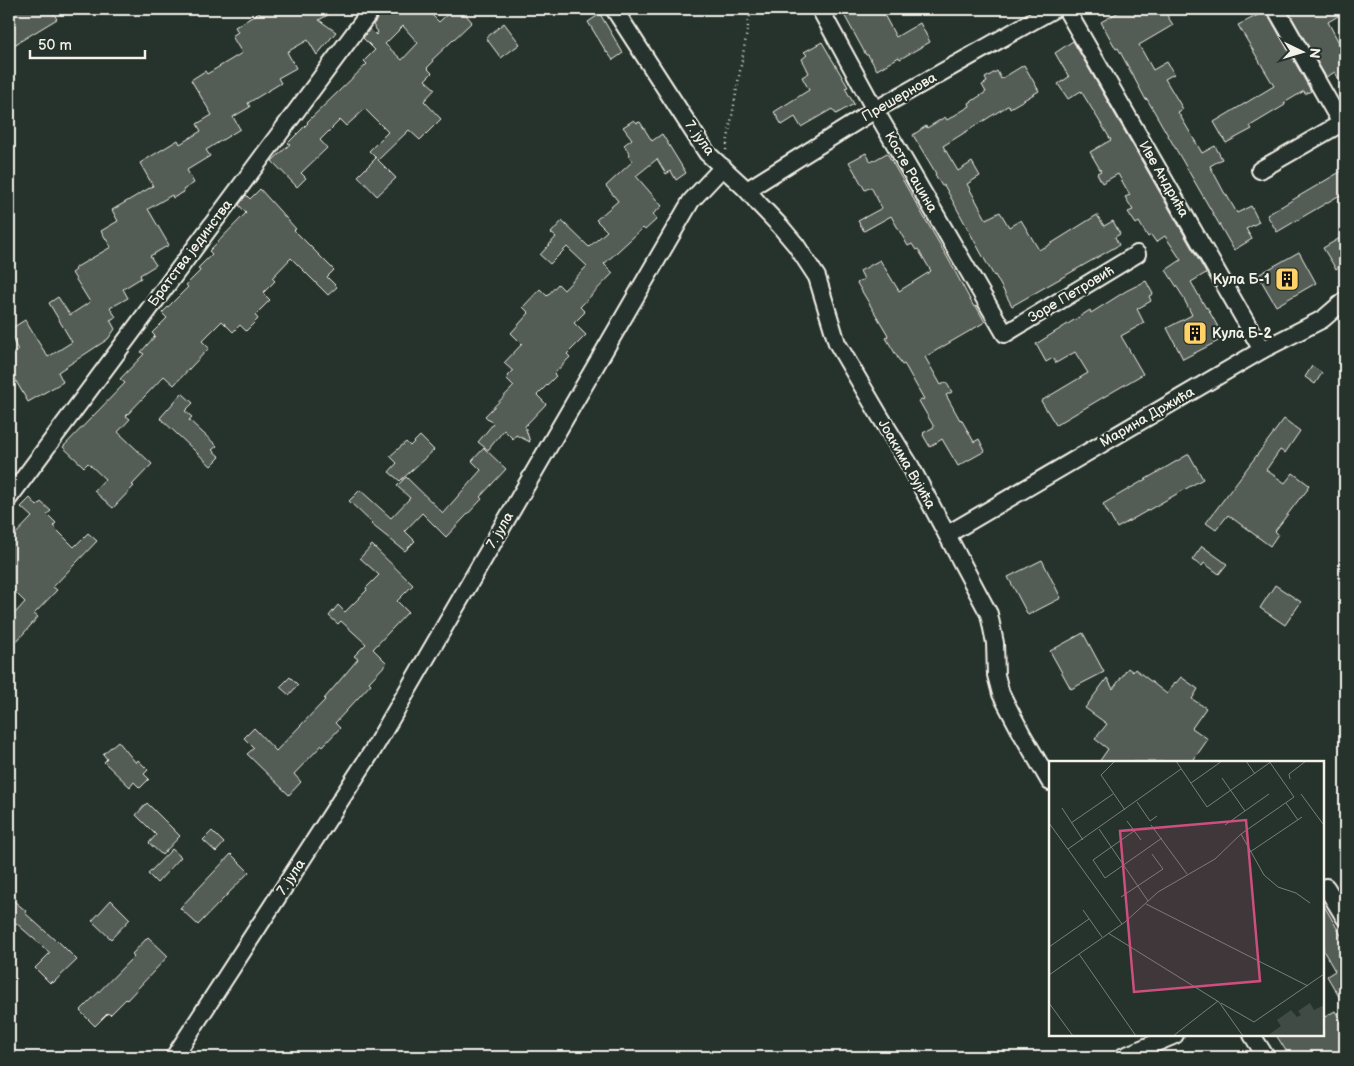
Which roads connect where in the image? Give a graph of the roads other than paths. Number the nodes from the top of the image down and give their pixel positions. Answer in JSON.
{"nodes":[{"id":1,"x":372,"y":9,"type":"edge"},
{"id":2,"x":614,"y":9,"type":"edge"},
{"id":3,"x":820,"y":9,"type":"edge"},
{"id":4,"x":1054,"y":9,"type":"edge"},
{"id":5,"x":1066,"y":9,"type":"edge"},
{"id":6,"x":1276,"y":9,"type":"edge"},
{"id":7,"x":875,"y":110,"type":"junction"},
{"id":8,"x":1343,"y":122,"type":"edge"},
{"id":9,"x":723,"y":167,"type":"junction"},
{"id":10,"x":1260,"y":170,"type":"dead end"},
{"id":11,"x":747,"y":190,"type":"junction"},
{"id":12,"x":1137,"y":254,"type":"dead end"},
{"id":13,"x":1345,"y":300,"type":"edge"},
{"id":14,"x":1005,"y":334,"type":"joint"},
{"id":15,"x":1262,"y":350,"type":"junction"},
{"id":16,"x":9,"y":498,"type":"edge"},
{"id":17,"x":948,"y":534,"type":"junction"},
{"id":18,"x":1049,"y":780,"type":"edge"},
{"id":19,"x":1326,"y":887,"type":"dead end"},
{"id":20,"x":1345,"y":918,"type":"edge"},
{"id":21,"x":1173,"y":1036,"type":"edge"},
{"id":22,"x":1253,"y":1036,"type":"edge"},
{"id":23,"x":174,"y":1057,"type":"edge"},
{"id":24,"x":1122,"y":1057,"type":"edge"},
{"id":25,"x":1266,"y":1057,"type":"edge"}],
"edges":[{"from":1,"to":16,"type":"street","name":"Братства јединства"},
{"from":2,"to":9,"type":"street","name":"7. јула"},
{"from":3,"to":7,"type":"street","name":"Косте Рацина"},
{"from":4,"to":7,"type":"street","name":"Прешернова"},
{"from":5,"to":15,"type":"street","name":"Иве Андрића"},
{"from":6,"to":8,"type":"street"},
{"from":7,"to":11,"type":"street","name":"Прешернова"},
{"from":7,"to":14,"type":"street","name":"Косте Рацина"},
{"from":8,"to":10,"type":"street"},
{"from":9,"to":11,"type":"street","name":"Јоакима Вујића"},
{"from":9,"to":23,"type":"street","name":"7. јула"},
{"from":11,"to":17,"type":"street","name":"Јоакима Вујића"},
{"from":12,"to":14,"type":"street","name":"Зоре Петровић"},
{"from":13,"to":15,"type":"street","name":"Марина Држића"},
{"from":15,"to":17,"type":"street","name":"Марина Држића"},
{"from":17,"to":18,"type":"street","name":"Јоакима Вујића"},
{"from":19,"to":20,"type":"street"},
{"from":21,"to":24,"type":"street"},
{"from":22,"to":25,"type":"street"}]}
